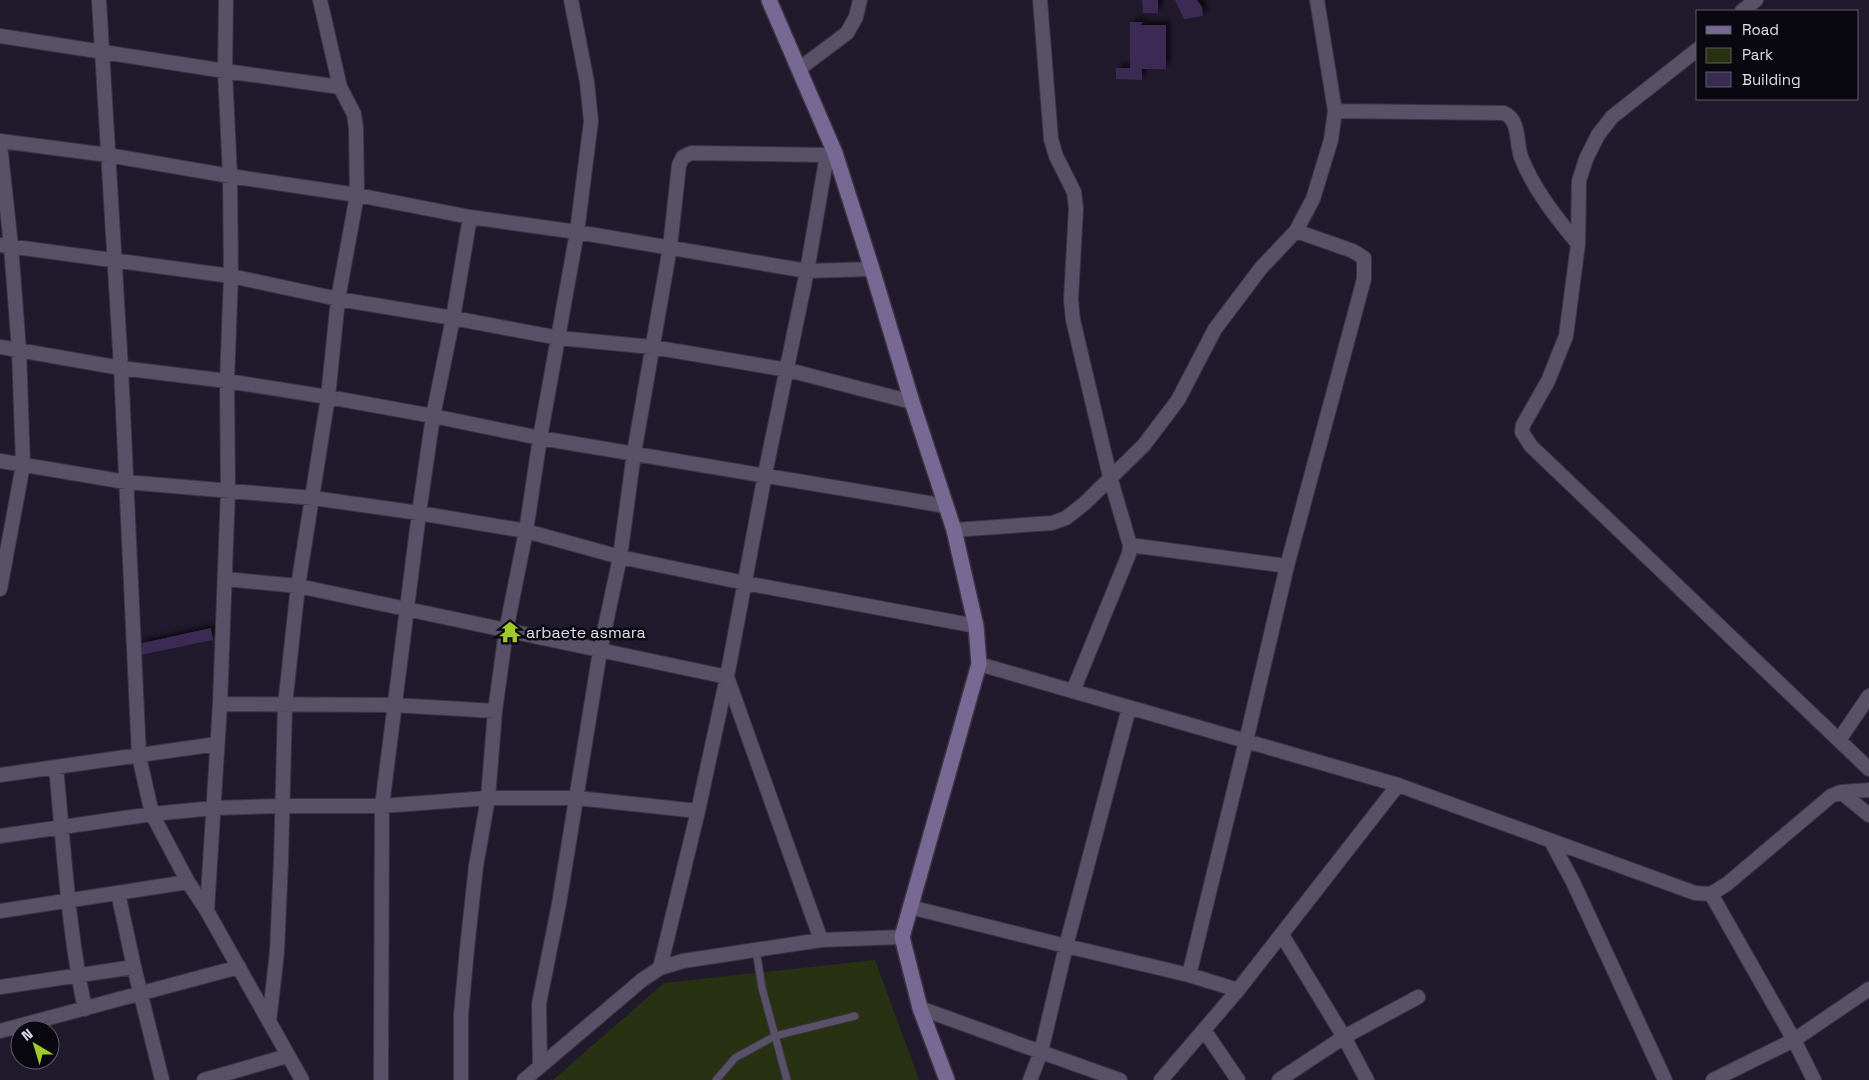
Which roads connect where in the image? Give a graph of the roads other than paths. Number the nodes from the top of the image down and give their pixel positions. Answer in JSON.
{"nodes":[{"id":1,"x":100,"y":0,"type":"edge"},
{"id":2,"x":226,"y":0,"type":"edge"},
{"id":3,"x":320,"y":0,"type":"edge"},
{"id":4,"x":571,"y":0,"type":"edge"},
{"id":5,"x":769,"y":0,"type":"edge"},
{"id":6,"x":860,"y":0,"type":"edge"},
{"id":7,"x":1040,"y":0,"type":"edge"},
{"id":8,"x":1317,"y":0,"type":"edge"},
{"id":9,"x":0,"y":36,"type":"edge"},
{"id":10,"x":1696,"y":51,"type":"edge"},
{"id":11,"x":103,"y":52,"type":"junction"},
{"id":12,"x":799,"y":70,"type":"junction"},
{"id":13,"x":225,"y":71,"type":"junction"},
{"id":14,"x":340,"y":87,"type":"junction"},
{"id":15,"x":1335,"y":111,"type":"junction"},
{"id":16,"x":0,"y":142,"type":"edge"},
{"id":17,"x":831,"y":154,"type":"junction"},
{"id":18,"x":108,"y":155,"type":"junction"},
{"id":19,"x":230,"y":176,"type":"junction"},
{"id":20,"x":357,"y":195,"type":"junction"},
{"id":21,"x":470,"y":217,"type":"junction"},
{"id":22,"x":1296,"y":231,"type":"junction"},
{"id":23,"x":577,"y":232,"type":"junction"},
{"id":24,"x":1578,"y":244,"type":"junction"},
{"id":25,"x":6,"y":245,"type":"edge"},
{"id":26,"x":670,"y":247,"type":"junction"},
{"id":27,"x":116,"y":260,"type":"junction"},
{"id":28,"x":872,"y":269,"type":"junction"},
{"id":29,"x":807,"y":271,"type":"junction"},
{"id":30,"x":231,"y":276,"type":"junction"},
{"id":31,"x":338,"y":299,"type":"junction"},
{"id":32,"x":453,"y":318,"type":"junction"},
{"id":33,"x":559,"y":338,"type":"junction"},
{"id":34,"x":652,"y":347,"type":"junction"},
{"id":35,"x":0,"y":348,"type":"edge"},
{"id":36,"x":19,"y":350,"type":"junction"},
{"id":37,"x":122,"y":368,"type":"junction"},
{"id":38,"x":788,"y":370,"type":"junction"},
{"id":39,"x":227,"y":381,"type":"junction"},
{"id":40,"x":328,"y":397,"type":"junction"},
{"id":41,"x":912,"y":402,"type":"junction"},
{"id":42,"x":433,"y":416,"type":"junction"},
{"id":43,"x":540,"y":438,"type":"junction"},
{"id":44,"x":634,"y":453,"type":"junction"},
{"id":45,"x":0,"y":461,"type":"edge"},
{"id":46,"x":23,"y":465,"type":"junction"},
{"id":47,"x":765,"y":474,"type":"junction"},
{"id":48,"x":1110,"y":477,"type":"junction"},
{"id":49,"x":126,"y":482,"type":"junction"},
{"id":50,"x":228,"y":490,"type":"junction"},
{"id":51,"x":313,"y":498,"type":"junction"},
{"id":52,"x":946,"y":506,"type":"junction"},
{"id":53,"x":419,"y":513,"type":"junction"},
{"id":54,"x":954,"y":530,"type":"junction"},
{"id":55,"x":526,"y":531,"type":"junction"},
{"id":56,"x":1130,"y":545,"type":"junction"},
{"id":57,"x":620,"y":557,"type":"junction"},
{"id":58,"x":1287,"y":566,"type":"junction"},
{"id":59,"x":226,"y":579,"type":"junction"},
{"id":60,"x":745,"y":583,"type":"junction"},
{"id":61,"x":298,"y":586,"type":"junction"},
{"id":62,"x":0,"y":589,"type":"edge"},
{"id":63,"x":407,"y":608,"type":"junction"},
{"id":64,"x":976,"y":626,"type":"junction"},
{"id":65,"x":506,"y":631,"type":"junction"},
{"id":66,"x":600,"y":651,"type":"junction"},
{"id":67,"x":979,"y":664,"type":"junction"},
{"id":68,"x":728,"y":677,"type":"junction"},
{"id":69,"x":1073,"y":691,"type":"junction"},
{"id":70,"x":1869,"y":696,"type":"edge"},
{"id":71,"x":220,"y":704,"type":"junction"},
{"id":72,"x":394,"y":705,"type":"junction"},
{"id":73,"x":285,"y":706,"type":"junction"},
{"id":74,"x":1129,"y":708,"type":"junction"},
{"id":75,"x":495,"y":711,"type":"junction"},
{"id":76,"x":1839,"y":740,"type":"junction"},
{"id":77,"x":1246,"y":741,"type":"junction"},
{"id":78,"x":217,"y":744,"type":"junction"},
{"id":79,"x":139,"y":756,"type":"junction"},
{"id":80,"x":56,"y":768,"type":"junction"},
{"id":81,"x":1869,"y":769,"type":"edge"},
{"id":82,"x":0,"y":775,"type":"edge"},
{"id":83,"x":1398,"y":785,"type":"junction"},
{"id":84,"x":1869,"y":790,"type":"edge"},
{"id":85,"x":1841,"y":792,"type":"junction"},
{"id":86,"x":488,"y":798,"type":"junction"},
{"id":87,"x":577,"y":798,"type":"junction"},
{"id":88,"x":281,"y":806,"type":"junction"},
{"id":89,"x":382,"y":806,"type":"junction"},
{"id":90,"x":214,"y":808,"type":"junction"},
{"id":91,"x":698,"y":811,"type":"junction"},
{"id":92,"x":152,"y":814,"type":"junction"},
{"id":93,"x":1869,"y":815,"type":"edge"},
{"id":94,"x":61,"y":826,"type":"junction"},
{"id":95,"x":0,"y":836,"type":"edge"},
{"id":96,"x":1551,"y":841,"type":"junction"},
{"id":97,"x":188,"y":882,"type":"junction"},
{"id":98,"x":118,"y":894,"type":"junction"},
{"id":99,"x":1711,"y":894,"type":"junction"},
{"id":100,"x":68,"y":901,"type":"junction"},
{"id":101,"x":910,"y":907,"type":"junction"},
{"id":102,"x":0,"y":911,"type":"edge"},
{"id":103,"x":208,"y":911,"type":"junction"},
{"id":104,"x":1282,"y":935,"type":"junction"},
{"id":105,"x":902,"y":937,"type":"junction"},
{"id":106,"x":821,"y":940,"type":"junction"},
{"id":107,"x":1066,"y":946,"type":"junction"},
{"id":108,"x":756,"y":950,"type":"junction"},
{"id":109,"x":134,"y":967,"type":"junction"},
{"id":110,"x":238,"y":967,"type":"junction"},
{"id":111,"x":660,"y":968,"type":"junction"},
{"id":112,"x":78,"y":975,"type":"junction"},
{"id":113,"x":1189,"y":975,"type":"junction"},
{"id":114,"x":0,"y":987,"type":"edge"},
{"id":115,"x":1869,"y":989,"type":"edge"},
{"id":116,"x":1238,"y":990,"type":"junction"},
{"id":117,"x":140,"y":995,"type":"junction"},
{"id":118,"x":1418,"y":997,"type":"dead end"},
{"id":119,"x":920,"y":1008,"type":"junction"},
{"id":120,"x":85,"y":1009,"type":"junction"},
{"id":121,"x":855,"y":1016,"type":"dead end"},
{"id":122,"x":269,"y":1022,"type":"junction"},
{"id":123,"x":1204,"y":1030,"type":"junction"},
{"id":124,"x":0,"y":1031,"type":"edge"},
{"id":125,"x":775,"y":1036,"type":"junction"},
{"id":126,"x":1344,"y":1037,"type":"junction"},
{"id":127,"x":1794,"y":1040,"type":"junction"},
{"id":128,"x":1041,"y":1052,"type":"junction"},
{"id":129,"x":287,"y":1056,"type":"junction"},
{"id":130,"x":540,"y":1066,"type":"junction"},
{"id":131,"x":162,"y":1080,"type":"edge"},
{"id":132,"x":204,"y":1080,"type":"edge"},
{"id":133,"x":302,"y":1080,"type":"edge"},
{"id":134,"x":381,"y":1080,"type":"edge"},
{"id":135,"x":461,"y":1080,"type":"edge"},
{"id":136,"x":524,"y":1080,"type":"edge"},
{"id":137,"x":716,"y":1080,"type":"edge"},
{"id":138,"x":787,"y":1080,"type":"edge"},
{"id":139,"x":947,"y":1080,"type":"edge"},
{"id":140,"x":1030,"y":1080,"type":"edge"},
{"id":141,"x":1120,"y":1080,"type":"edge"},
{"id":142,"x":1162,"y":1080,"type":"edge"},
{"id":143,"x":1238,"y":1080,"type":"edge"},
{"id":144,"x":1280,"y":1080,"type":"edge"},
{"id":145,"x":1367,"y":1080,"type":"edge"},
{"id":146,"x":1665,"y":1080,"type":"edge"},
{"id":147,"x":1713,"y":1080,"type":"edge"},
{"id":148,"x":1814,"y":1080,"type":"edge"}],
"edges":[{"from":1,"to":11,"type":"street"},
{"from":2,"to":13,"type":"street"},
{"from":3,"to":14,"type":"street"},
{"from":4,"to":23,"type":"street"},
{"from":5,"to":12,"type":"street"},
{"from":6,"to":12,"type":"street"},
{"from":7,"to":48,"type":"street"},
{"from":8,"to":15,"type":"street"},
{"from":9,"to":11,"type":"street"},
{"from":10,"to":24,"type":"street"},
{"from":11,"to":13,"type":"street"},
{"from":11,"to":18,"type":"street"},
{"from":12,"to":17,"type":"street"},
{"from":13,"to":14,"type":"street"},
{"from":13,"to":19,"type":"street"},
{"from":14,"to":20,"type":"street"},
{"from":15,"to":22,"type":"street"},
{"from":15,"to":24,"type":"street"},
{"from":16,"to":18,"type":"street"},
{"from":16,"to":25,"type":"street"},
{"from":17,"to":26,"type":"street"},
{"from":17,"to":28,"type":"street"},
{"from":17,"to":29,"type":"street"},
{"from":18,"to":19,"type":"street"},
{"from":18,"to":27,"type":"street"},
{"from":19,"to":20,"type":"street"},
{"from":19,"to":30,"type":"street"},
{"from":20,"to":21,"type":"street"},
{"from":20,"to":31,"type":"street"},
{"from":21,"to":23,"type":"street"},
{"from":21,"to":32,"type":"street"},
{"from":22,"to":48,"type":"street"},
{"from":22,"to":58,"type":"street"},
{"from":23,"to":26,"type":"street"},
{"from":23,"to":33,"type":"street"},
{"from":24,"to":76,"type":"street"},
{"from":25,"to":27,"type":"street"},
{"from":25,"to":36,"type":"street"},
{"from":26,"to":29,"type":"street"},
{"from":26,"to":34,"type":"street"},
{"from":27,"to":30,"type":"street"},
{"from":27,"to":37,"type":"street"},
{"from":28,"to":29,"type":"street"},
{"from":28,"to":41,"type":"street"},
{"from":29,"to":38,"type":"street"},
{"from":30,"to":31,"type":"street"},
{"from":30,"to":39,"type":"street"},
{"from":31,"to":32,"type":"street"},
{"from":31,"to":40,"type":"street"},
{"from":32,"to":33,"type":"street"},
{"from":32,"to":42,"type":"street"},
{"from":33,"to":34,"type":"street"},
{"from":33,"to":43,"type":"street"},
{"from":34,"to":38,"type":"street"},
{"from":34,"to":44,"type":"street"},
{"from":35,"to":36,"type":"street"},
{"from":36,"to":37,"type":"street"},
{"from":36,"to":46,"type":"street"},
{"from":37,"to":39,"type":"street"},
{"from":37,"to":49,"type":"street"},
{"from":38,"to":41,"type":"street"},
{"from":38,"to":47,"type":"street"},
{"from":39,"to":40,"type":"street"},
{"from":39,"to":50,"type":"street"},
{"from":40,"to":42,"type":"street"},
{"from":40,"to":51,"type":"street"},
{"from":41,"to":52,"type":"street"},
{"from":42,"to":43,"type":"street"},
{"from":42,"to":53,"type":"street"},
{"from":43,"to":44,"type":"street"},
{"from":43,"to":55,"type":"street"},
{"from":44,"to":47,"type":"street"},
{"from":44,"to":57,"type":"street"},
{"from":45,"to":46,"type":"street"},
{"from":46,"to":49,"type":"street"},
{"from":46,"to":62,"type":"street"},
{"from":47,"to":52,"type":"street"},
{"from":47,"to":60,"type":"street"},
{"from":48,"to":54,"type":"street"},
{"from":48,"to":56,"type":"street"},
{"from":49,"to":50,"type":"street"},
{"from":49,"to":79,"type":"street"},
{"from":50,"to":51,"type":"street"},
{"from":50,"to":59,"type":"street"},
{"from":51,"to":53,"type":"street"},
{"from":51,"to":61,"type":"street"},
{"from":52,"to":54,"type":"street"},
{"from":53,"to":55,"type":"street"},
{"from":53,"to":63,"type":"street"},
{"from":54,"to":64,"type":"street"},
{"from":55,"to":57,"type":"street"},
{"from":55,"to":65,"type":"street"},
{"from":56,"to":58,"type":"street"},
{"from":56,"to":69,"type":"street"},
{"from":57,"to":60,"type":"street"},
{"from":57,"to":66,"type":"street"},
{"from":58,"to":77,"type":"street"},
{"from":59,"to":61,"type":"street"},
{"from":59,"to":71,"type":"street"},
{"from":60,"to":64,"type":"street"},
{"from":60,"to":68,"type":"street"},
{"from":61,"to":63,"type":"street"},
{"from":61,"to":73,"type":"street"},
{"from":63,"to":65,"type":"street"},
{"from":63,"to":72,"type":"street"},
{"from":64,"to":67,"type":"street"},
{"from":65,"to":66,"type":"street"},
{"from":65,"to":75,"type":"street"},
{"from":66,"to":68,"type":"street"},
{"from":66,"to":87,"type":"street"},
{"from":67,"to":69,"type":"street"},
{"from":67,"to":101,"type":"street"},
{"from":68,"to":91,"type":"street"},
{"from":68,"to":106,"type":"street"},
{"from":69,"to":74,"type":"street"},
{"from":70,"to":76,"type":"street"},
{"from":71,"to":73,"type":"street"},
{"from":71,"to":78,"type":"street"},
{"from":72,"to":73,"type":"street"},
{"from":72,"to":75,"type":"street"},
{"from":72,"to":89,"type":"street"},
{"from":73,"to":88,"type":"street"},
{"from":74,"to":77,"type":"street"},
{"from":74,"to":107,"type":"street"},
{"from":75,"to":86,"type":"street"},
{"from":76,"to":81,"type":"street"},
{"from":77,"to":83,"type":"street"},
{"from":77,"to":113,"type":"street"},
{"from":78,"to":79,"type":"street"},
{"from":78,"to":90,"type":"street"},
{"from":79,"to":80,"type":"street"},
{"from":79,"to":92,"type":"street"},
{"from":80,"to":82,"type":"street"},
{"from":80,"to":94,"type":"street"},
{"from":83,"to":96,"type":"street"},
{"from":83,"to":104,"type":"street"},
{"from":84,"to":85,"type":"street"},
{"from":85,"to":93,"type":"street"},
{"from":85,"to":99,"type":"street"},
{"from":86,"to":87,"type":"street"},
{"from":86,"to":89,"type":"street"},
{"from":86,"to":135,"type":"street"},
{"from":87,"to":91,"type":"street"},
{"from":87,"to":130,"type":"street"},
{"from":88,"to":89,"type":"street"},
{"from":88,"to":90,"type":"street"},
{"from":88,"to":122,"type":"street"},
{"from":89,"to":134,"type":"street"},
{"from":90,"to":92,"type":"street"},
{"from":90,"to":103,"type":"street"},
{"from":91,"to":111,"type":"street"},
{"from":92,"to":94,"type":"street"},
{"from":92,"to":97,"type":"street"},
{"from":94,"to":95,"type":"street"},
{"from":94,"to":100,"type":"street"},
{"from":96,"to":99,"type":"street"},
{"from":96,"to":146,"type":"street"},
{"from":97,"to":98,"type":"street"},
{"from":97,"to":103,"type":"street"},
{"from":98,"to":100,"type":"street"},
{"from":98,"to":109,"type":"street"},
{"from":99,"to":127,"type":"street"},
{"from":100,"to":102,"type":"street"},
{"from":100,"to":112,"type":"street"},
{"from":101,"to":105,"type":"street"},
{"from":101,"to":107,"type":"street"},
{"from":103,"to":110,"type":"street"},
{"from":104,"to":116,"type":"street"},
{"from":104,"to":126,"type":"street"},
{"from":105,"to":106,"type":"street"},
{"from":105,"to":119,"type":"street"},
{"from":106,"to":108,"type":"street"},
{"from":107,"to":113,"type":"street"},
{"from":107,"to":128,"type":"street"},
{"from":108,"to":111,"type":"street"},
{"from":108,"to":125,"type":"lane"},
{"from":109,"to":112,"type":"street"},
{"from":109,"to":117,"type":"street"},
{"from":110,"to":117,"type":"street"},
{"from":110,"to":122,"type":"street"},
{"from":111,"to":130,"type":"street"},
{"from":112,"to":114,"type":"street"},
{"from":112,"to":120,"type":"street"},
{"from":113,"to":116,"type":"street"},
{"from":115,"to":127,"type":"street"},
{"from":116,"to":123,"type":"street"},
{"from":117,"to":120,"type":"street"},
{"from":117,"to":131,"type":"street"},
{"from":118,"to":126,"type":"street"},
{"from":119,"to":128,"type":"street"},
{"from":119,"to":139,"type":"street"},
{"from":120,"to":124,"type":"street"},
{"from":121,"to":125,"type":"lane"},
{"from":122,"to":129,"type":"street"},
{"from":123,"to":142,"type":"street"},
{"from":123,"to":143,"type":"street"},
{"from":125,"to":137,"type":"lane"},
{"from":125,"to":138,"type":"lane"},
{"from":126,"to":144,"type":"street"},
{"from":126,"to":145,"type":"street"},
{"from":127,"to":147,"type":"street"},
{"from":127,"to":148,"type":"street"},
{"from":128,"to":140,"type":"street"},
{"from":128,"to":141,"type":"street"},
{"from":129,"to":132,"type":"street"},
{"from":129,"to":133,"type":"street"},
{"from":130,"to":136,"type":"street"}]}
